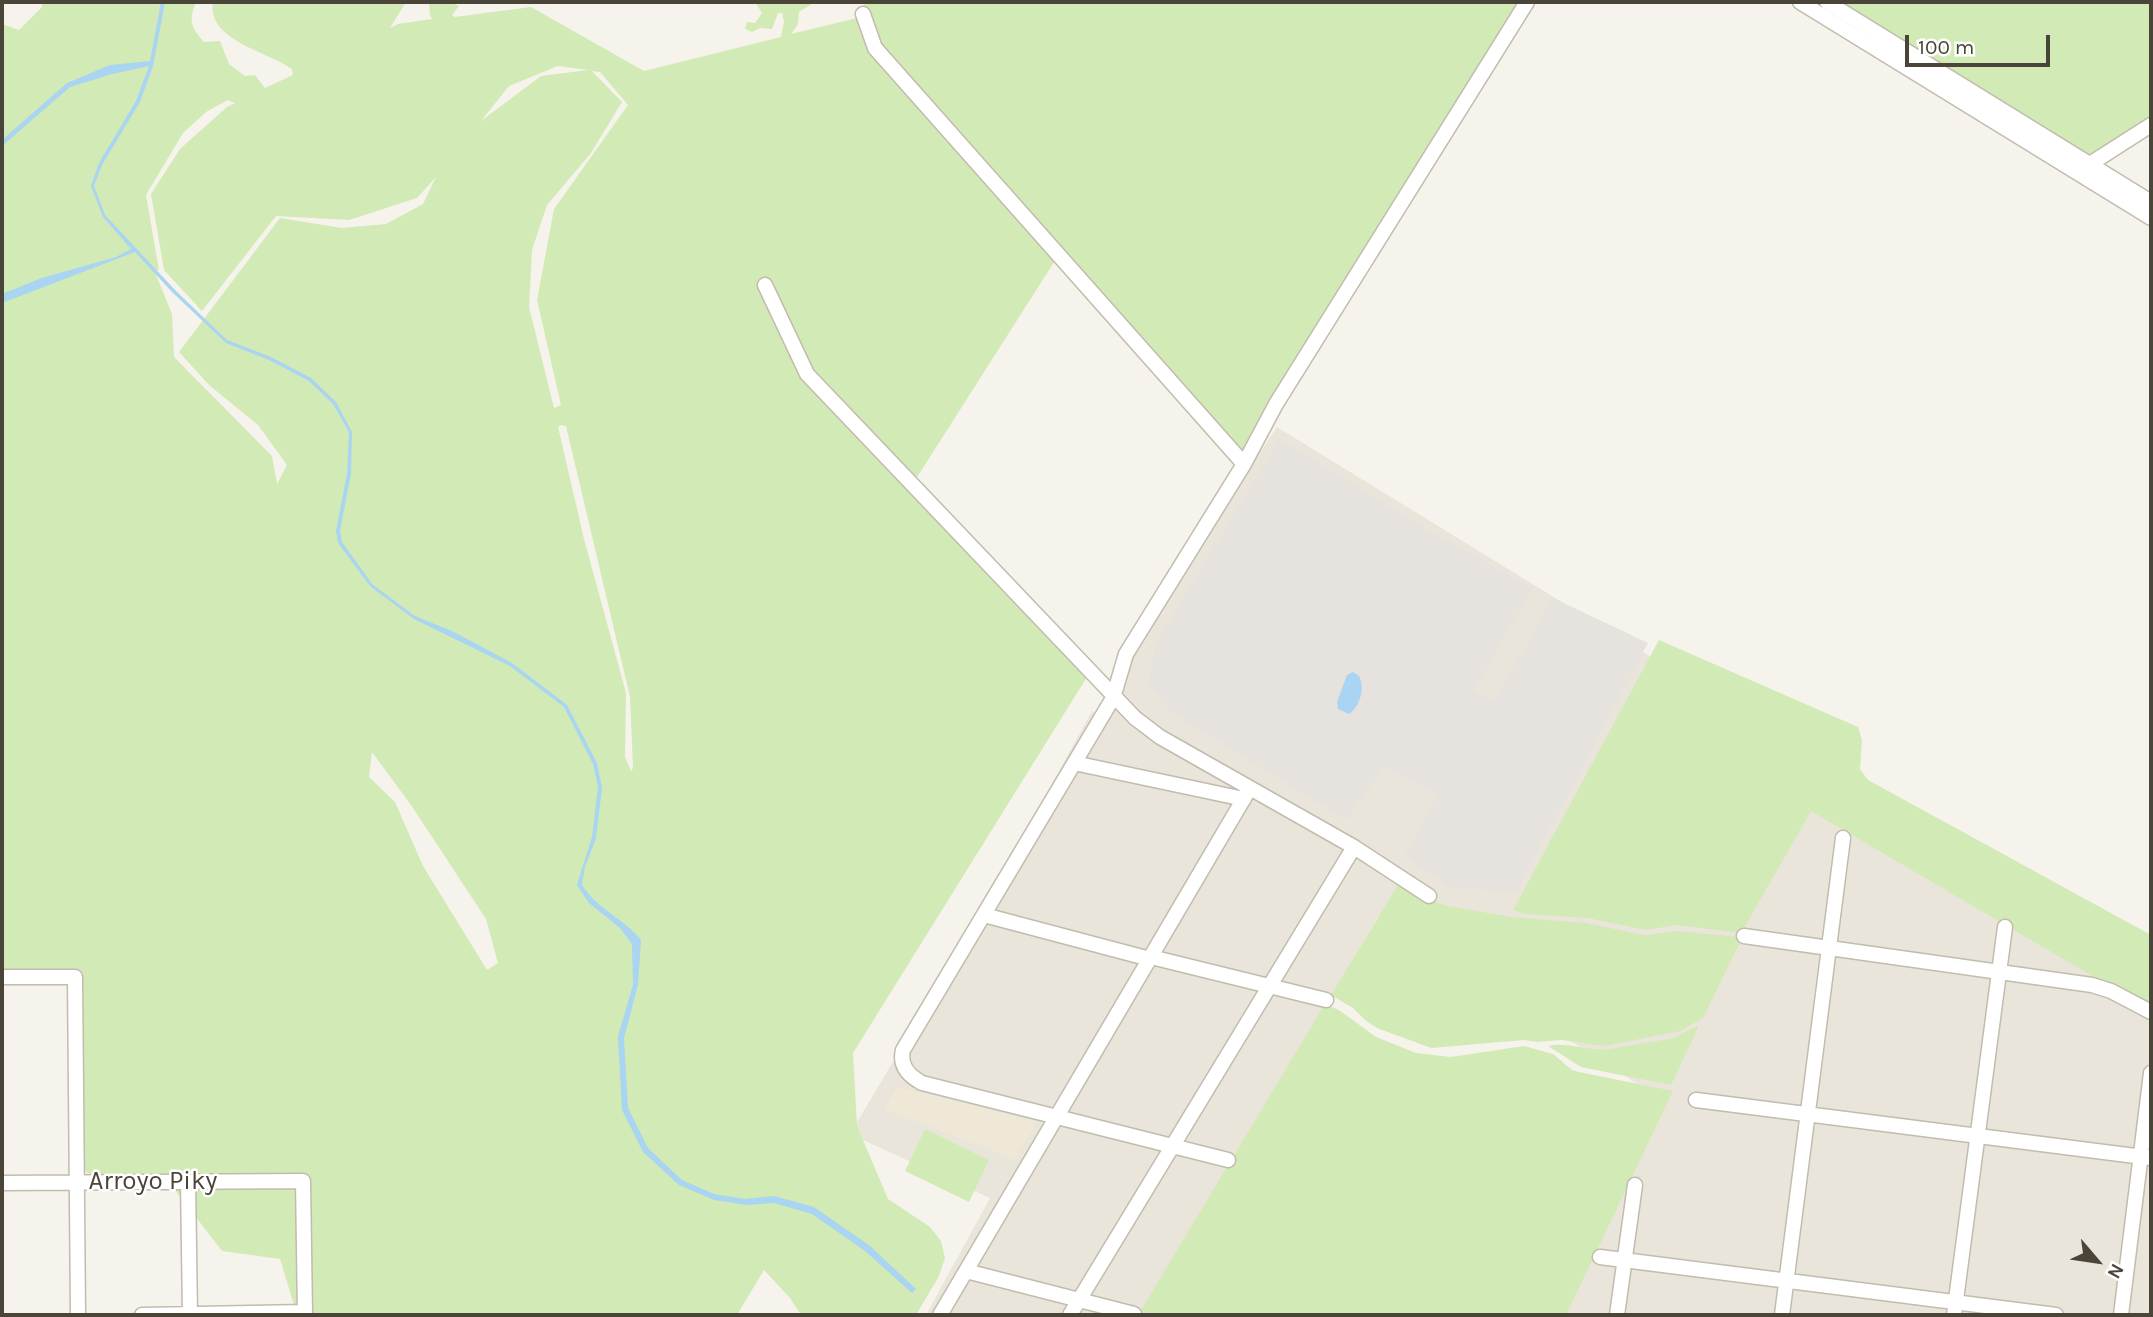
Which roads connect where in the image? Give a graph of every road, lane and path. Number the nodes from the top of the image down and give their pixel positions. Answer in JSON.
{"nodes":[{"id":1,"x":1527,"y":2,"type":"edge"},
{"id":2,"x":1800,"y":2,"type":"edge"},
{"id":3,"x":1827,"y":2,"type":"edge"},
{"id":4,"x":863,"y":14,"type":"dead end"},
{"id":5,"x":2151,"y":125,"type":"edge"},
{"id":6,"x":2090,"y":164,"type":"junction"},
{"id":7,"x":2068,"y":168,"type":"junction"},
{"id":8,"x":2151,"y":202,"type":"edge"},
{"id":9,"x":2151,"y":218,"type":"edge"},
{"id":10,"x":765,"y":285,"type":"dead end"},
{"id":11,"x":1244,"y":464,"type":"junction"},
{"id":12,"x":1114,"y":698,"type":"junction"},
{"id":13,"x":1074,"y":764,"type":"junction"},
{"id":14,"x":1247,"y":793,"type":"junction"},
{"id":15,"x":1843,"y":838,"type":"dead end"},
{"id":16,"x":1354,"y":847,"type":"junction"},
{"id":17,"x":1429,"y":895,"type":"dead end"},
{"id":18,"x":984,"y":915,"type":"junction"},
{"id":19,"x":2005,"y":927,"type":"dead end"},
{"id":20,"x":1744,"y":936,"type":"dead end"},
{"id":21,"x":1829,"y":949,"type":"junction"},
{"id":22,"x":1151,"y":958,"type":"junction"},
{"id":23,"x":1999,"y":972,"type":"junction"},
{"id":24,"x":2,"y":977,"type":"edge"},
{"id":25,"x":1270,"y":986,"type":"junction"},
{"id":26,"x":1326,"y":1000,"type":"dead end"},
{"id":27,"x":2151,"y":1012,"type":"edge"},
{"id":28,"x":2151,"y":1073,"type":"edge"},
{"id":29,"x":1696,"y":1100,"type":"dead end"},
{"id":30,"x":1808,"y":1114,"type":"junction"},
{"id":31,"x":1057,"y":1117,"type":"junction"},
{"id":32,"x":1978,"y":1136,"type":"junction"},
{"id":33,"x":1172,"y":1146,"type":"junction"},
{"id":34,"x":2146,"y":1157,"type":"edge"},
{"id":35,"x":1228,"y":1160,"type":"dead end"},
{"id":36,"x":77,"y":1182,"type":"junction"},
{"id":37,"x":188,"y":1182,"type":"junction"},
{"id":38,"x":2,"y":1183,"type":"edge"},
{"id":39,"x":1635,"y":1185,"type":"dead end"},
{"id":40,"x":1600,"y":1257,"type":"dead end"},
{"id":41,"x":1624,"y":1261,"type":"junction"},
{"id":42,"x":966,"y":1271,"type":"junction"},
{"id":43,"x":1787,"y":1281,"type":"junction"},
{"id":44,"x":1079,"y":1300,"type":"junction"},
{"id":45,"x":1955,"y":1309,"type":"edge"},
{"id":46,"x":305,"y":1314,"type":"edge"},
{"id":47,"x":1134,"y":1314,"type":"edge"},
{"id":48,"x":78,"y":1315,"type":"edge"},
{"id":49,"x":142,"y":1315,"type":"edge"},
{"id":50,"x":190,"y":1315,"type":"edge"},
{"id":51,"x":940,"y":1315,"type":"edge"},
{"id":52,"x":1070,"y":1315,"type":"edge"},
{"id":53,"x":1617,"y":1315,"type":"edge"},
{"id":54,"x":1782,"y":1315,"type":"edge"},
{"id":55,"x":2056,"y":1315,"type":"edge"},
{"id":56,"x":2121,"y":1315,"type":"edge"}],
"edges":[{"from":1,"to":11,"type":"street"},
{"from":2,"to":7,"type":"street"},
{"from":3,"to":6,"type":"street"},
{"from":4,"to":11,"type":"street"},
{"from":5,"to":6,"type":"street"},
{"from":6,"to":7,"type":"street"},
{"from":6,"to":8,"type":"street"},
{"from":7,"to":9,"type":"street"},
{"from":10,"to":12,"type":"street"},
{"from":11,"to":12,"type":"street"},
{"from":12,"to":13,"type":"street"},
{"from":12,"to":14,"type":"street"},
{"from":13,"to":14,"type":"street"},
{"from":13,"to":18,"type":"street"},
{"from":14,"to":16,"type":"street"},
{"from":14,"to":22,"type":"street"},
{"from":15,"to":21,"type":"street"},
{"from":16,"to":17,"type":"street"},
{"from":16,"to":25,"type":"street"},
{"from":18,"to":22,"type":"street"},
{"from":18,"to":31,"type":"street"},
{"from":19,"to":23,"type":"street"},
{"from":20,"to":21,"type":"street"},
{"from":21,"to":23,"type":"street"},
{"from":21,"to":30,"type":"street"},
{"from":22,"to":25,"type":"street"},
{"from":22,"to":31,"type":"street"},
{"from":23,"to":27,"type":"street"},
{"from":23,"to":32,"type":"street"},
{"from":24,"to":36,"type":"street"},
{"from":25,"to":26,"type":"street"},
{"from":25,"to":33,"type":"street"},
{"from":28,"to":34,"type":"street"},
{"from":29,"to":30,"type":"street"},
{"from":30,"to":32,"type":"street"},
{"from":30,"to":43,"type":"street"},
{"from":31,"to":33,"type":"street"},
{"from":31,"to":42,"type":"street"},
{"from":32,"to":34,"type":"street"},
{"from":32,"to":45,"type":"street"},
{"from":33,"to":35,"type":"street"},
{"from":33,"to":44,"type":"street"},
{"from":34,"to":56,"type":"street"},
{"from":36,"to":37,"type":"street","name":"Arroyo Piky"},
{"from":36,"to":38,"type":"street","name":"Arroyo Piky"},
{"from":36,"to":48,"type":"street"},
{"from":37,"to":46,"type":"street","name":"Arroyo Piky"},
{"from":37,"to":50,"type":"street"},
{"from":39,"to":41,"type":"street"},
{"from":40,"to":41,"type":"street"},
{"from":41,"to":43,"type":"street"},
{"from":41,"to":53,"type":"street"},
{"from":42,"to":44,"type":"street"},
{"from":42,"to":51,"type":"street"},
{"from":43,"to":45,"type":"street"},
{"from":43,"to":54,"type":"street"},
{"from":44,"to":47,"type":"street"},
{"from":44,"to":52,"type":"street"},
{"from":45,"to":55,"type":"street"},
{"from":46,"to":50,"type":"street"},
{"from":49,"to":50,"type":"street"}]}
